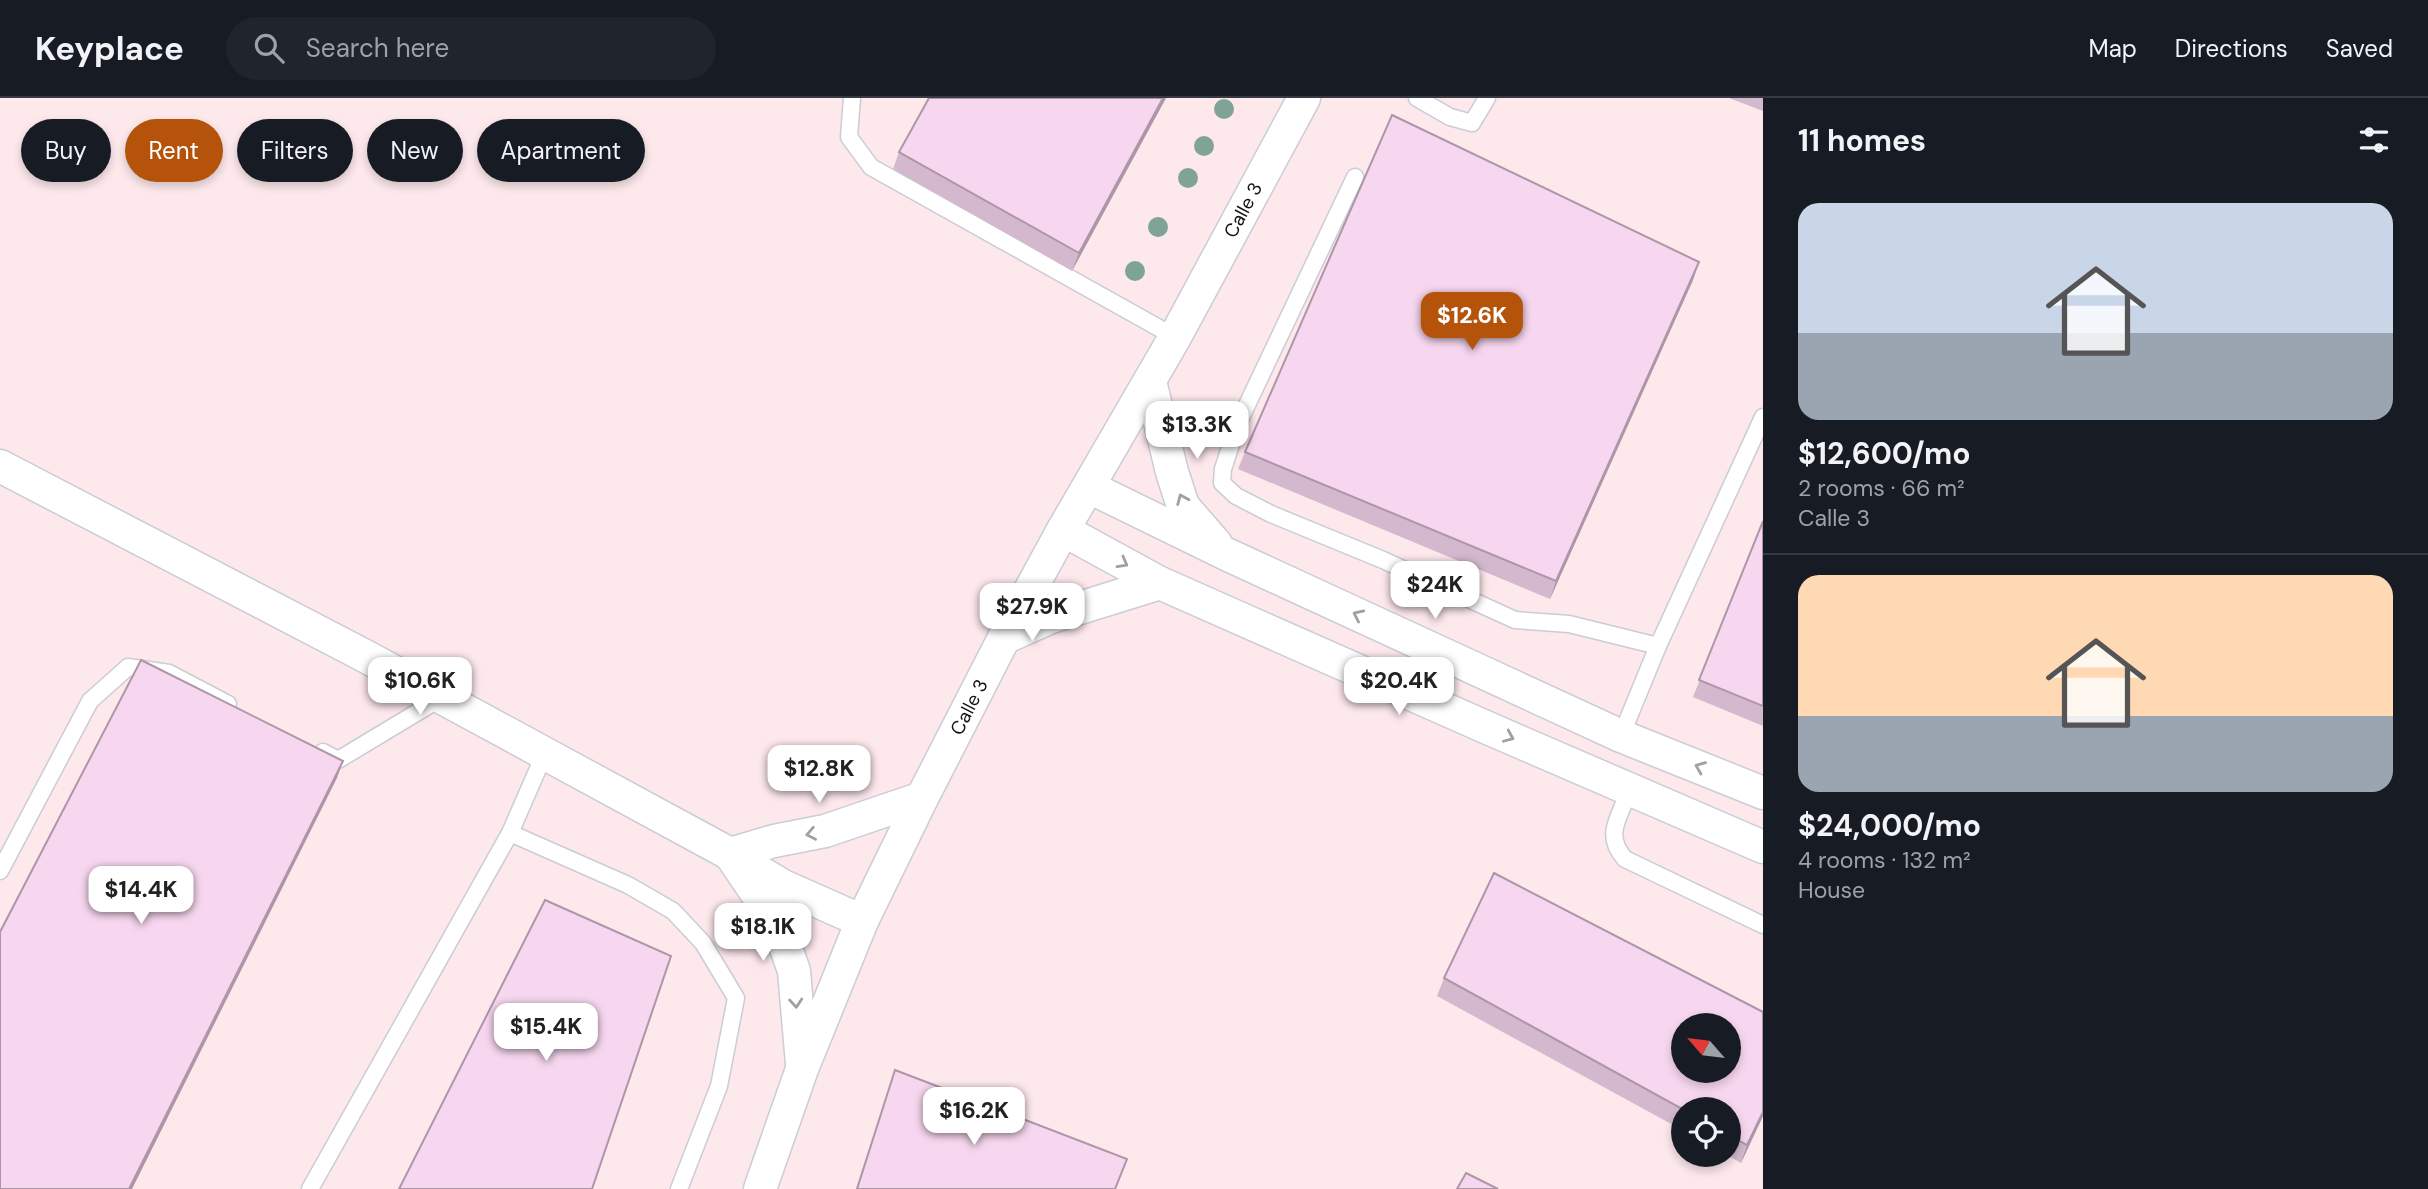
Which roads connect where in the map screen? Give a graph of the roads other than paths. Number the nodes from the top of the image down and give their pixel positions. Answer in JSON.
{"nodes":[{"id":1,"x":852,"y":98,"type":"edge"},
{"id":2,"x":1304,"y":98,"type":"edge"},
{"id":3,"x":1417,"y":98,"type":"edge"},
{"id":4,"x":1487,"y":98,"type":"edge"},
{"id":5,"x":1355,"y":177,"type":"dead end"},
{"id":6,"x":1175,"y":337,"type":"junction"},
{"id":7,"x":1150,"y":381,"type":"junction"},
{"id":8,"x":1763,"y":417,"type":"edge"},
{"id":9,"x":0,"y":466,"type":"edge"},
{"id":10,"x":1089,"y":487,"type":"junction"},
{"id":11,"x":1063,"y":530,"type":"junction"},
{"id":12,"x":1224,"y":553,"type":"junction"},
{"id":13,"x":1160,"y":583,"type":"junction"},
{"id":14,"x":1004,"y":638,"type":"junction"},
{"id":15,"x":1658,"y":646,"type":"junction"},
{"id":16,"x":441,"y":698,"type":"junction"},
{"id":17,"x":242,"y":710,"type":"edge"},
{"id":18,"x":1621,"y":736,"type":"junction"},
{"id":19,"x":314,"y":748,"type":"edge"},
{"id":20,"x":544,"y":755,"type":"junction"},
{"id":21,"x":1630,"y":789,"type":"junction"},
{"id":22,"x":1754,"y":790,"type":"edge"},
{"id":23,"x":922,"y":798,"type":"junction"},
{"id":24,"x":1725,"y":830,"type":"junction"},
{"id":25,"x":510,"y":833,"type":"junction"},
{"id":26,"x":1763,"y":847,"type":"edge"},
{"id":27,"x":730,"y":854,"type":"junction"},
{"id":28,"x":0,"y":871,"type":"edge"},
{"id":29,"x":862,"y":921,"type":"junction"},
{"id":30,"x":1763,"y":925,"type":"edge"},
{"id":31,"x":802,"y":1069,"type":"junction"},
{"id":32,"x":310,"y":1189,"type":"edge"},
{"id":33,"x":679,"y":1189,"type":"edge"},
{"id":34,"x":760,"y":1189,"type":"edge"}],
"edges":[{"from":1,"to":6,"type":"lane"},
{"from":2,"to":6,"type":"street","name":"Calle 3"},
{"from":3,"to":4,"type":"lane"},
{"from":5,"to":15,"type":"lane"},
{"from":6,"to":7,"type":"street","name":"Calle 3"},
{"from":7,"to":10,"type":"street","name":"Calle 3"},
{"from":12,"to":7,"type":"street","one_way":true},
{"from":8,"to":15,"type":"lane"},
{"from":9,"to":16,"type":"street"},
{"from":10,"to":11,"type":"street","name":"Calle 3"},
{"from":10,"to":12,"type":"street"},
{"from":11,"to":13,"type":"street","one_way":true},
{"from":11,"to":14,"type":"street","name":"Calle 3"},
{"from":18,"to":12,"type":"street","one_way":true},
{"from":13,"to":14,"type":"street"},
{"from":13,"to":21,"type":"street","one_way":true},
{"from":14,"to":23,"type":"street","name":"Calle 3"},
{"from":15,"to":18,"type":"lane"},
{"from":16,"to":19,"type":"lane"},
{"from":16,"to":20,"type":"street"},
{"from":17,"to":28,"type":"lane"},
{"from":22,"to":18,"type":"street","one_way":true},
{"from":20,"to":25,"type":"lane"},
{"from":20,"to":27,"type":"street"},
{"from":21,"to":24,"type":"street"},
{"from":21,"to":30,"type":"lane"},
{"from":22,"to":24,"type":"street"},
{"from":23,"to":27,"type":"street","one_way":true},
{"from":23,"to":29,"type":"street","name":"Calle 3"},
{"from":24,"to":26,"type":"street"},
{"from":25,"to":32,"type":"lane"},
{"from":25,"to":33,"type":"lane"},
{"from":27,"to":29,"type":"street"},
{"from":27,"to":31,"type":"street","one_way":true},
{"from":29,"to":31,"type":"street","name":"Calle 3"},
{"from":31,"to":34,"type":"street","name":"Calle 3"}]}
